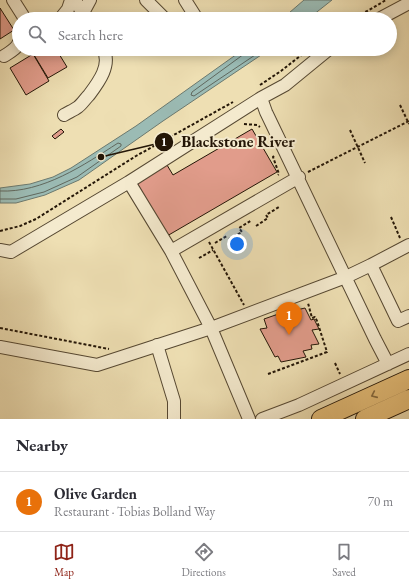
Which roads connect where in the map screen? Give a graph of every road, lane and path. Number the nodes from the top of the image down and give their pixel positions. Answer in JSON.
{"nodes":[{"id":1,"x":13,"y":0,"type":"edge"},
{"id":2,"x":71,"y":0,"type":"edge"},
{"id":3,"x":75,"y":0,"type":"edge"},
{"id":4,"x":90,"y":0,"type":"edge"},
{"id":5,"x":146,"y":0,"type":"edge"},
{"id":6,"x":185,"y":0,"type":"edge"},
{"id":7,"x":386,"y":0,"type":"edge"},
{"id":8,"x":409,"y":3,"type":"edge"},
{"id":9,"x":21,"y":12,"type":"edge"},
{"id":10,"x":66,"y":12,"type":"edge"},
{"id":11,"x":82,"y":12,"type":"edge"},
{"id":12,"x":86,"y":12,"type":"edge"},
{"id":13,"x":157,"y":12,"type":"edge"},
{"id":14,"x":193,"y":12,"type":"edge"},
{"id":15,"x":365,"y":12,"type":"edge"},
{"id":16,"x":392,"y":12,"type":"edge"},
{"id":17,"x":12,"y":50,"type":"edge"},
{"id":18,"x":4,"y":56,"type":"dead end"},
{"id":19,"x":106,"y":56,"type":"edge"},
{"id":20,"x":300,"y":56,"type":"edge"},
{"id":21,"x":320,"y":56,"type":"edge"},
{"id":22,"x":256,"y":87,"type":"dead end"},
{"id":23,"x":261,"y":98,"type":"junction"},
{"id":24,"x":236,"y":99,"type":"dead end"},
{"id":25,"x":400,"y":106,"type":"dead end"},
{"id":26,"x":64,"y":115,"type":"dead end"},
{"id":27,"x":409,"y":122,"type":"edge"},
{"id":28,"x":244,"y":124,"type":"dead end"},
{"id":29,"x":261,"y":128,"type":"dead end"},
{"id":30,"x":350,"y":130,"type":"dead end"},
{"id":31,"x":358,"y":147,"type":"junction"},
{"id":32,"x":277,"y":154,"type":"dead end"},
{"id":33,"x":365,"y":163,"type":"dead end"},
{"id":34,"x":302,"y":175,"type":"junction"},
{"id":35,"x":276,"y":178,"type":"dead end"},
{"id":36,"x":129,"y":182,"type":"junction"},
{"id":37,"x":280,"y":207,"type":"dead end"},
{"id":38,"x":391,"y":217,"type":"dead end"},
{"id":39,"x":252,"y":220,"type":"dead end"},
{"id":40,"x":256,"y":226,"type":"dead end"},
{"id":41,"x":0,"y":231,"type":"edge"},
{"id":42,"x":227,"y":236,"type":"dead end"},
{"id":43,"x":399,"y":236,"type":"dead end"},
{"id":44,"x":214,"y":238,"type":"dead end"},
{"id":45,"x":229,"y":239,"type":"dead end"},
{"id":46,"x":215,"y":243,"type":"dead end"},
{"id":47,"x":409,"y":245,"type":"edge"},
{"id":48,"x":0,"y":250,"type":"edge"},
{"id":49,"x":213,"y":250,"type":"junction"},
{"id":50,"x":171,"y":251,"type":"junction"},
{"id":51,"x":199,"y":258,"type":"dead end"},
{"id":52,"x":371,"y":265,"type":"junction"},
{"id":53,"x":346,"y":277,"type":"junction"},
{"id":54,"x":307,"y":301,"type":"dead end"},
{"id":55,"x":240,"y":308,"type":"dead end"},
{"id":56,"x":409,"y":316,"type":"edge"},
{"id":57,"x":0,"y":328,"type":"edge"},
{"id":58,"x":211,"y":328,"type":"junction"},
{"id":59,"x":157,"y":345,"type":"junction"},
{"id":60,"x":0,"y":347,"type":"edge"},
{"id":61,"x":110,"y":349,"type":"dead end"},
{"id":62,"x":409,"y":354,"type":"edge"},
{"id":63,"x":335,"y":363,"type":"dead end"},
{"id":64,"x":388,"y":364,"type":"junction"},
{"id":65,"x":268,"y":374,"type":"dead end"},
{"id":66,"x":340,"y":374,"type":"dead end"},
{"id":67,"x":409,"y":379,"type":"edge"},
{"id":68,"x":409,"y":399,"type":"edge"},
{"id":69,"x":409,"y":411,"type":"edge"},
{"id":70,"x":174,"y":419,"type":"edge"},
{"id":71,"x":249,"y":419,"type":"edge"},
{"id":72,"x":262,"y":419,"type":"edge"},
{"id":73,"x":321,"y":419,"type":"edge"},
{"id":74,"x":365,"y":419,"type":"edge"},
{"id":75,"x":387,"y":419,"type":"edge"}],
"edges":[{"from":1,"to":9,"type":"street"},
{"from":2,"to":10,"type":"street"},
{"from":3,"to":11,"type":"street"},
{"from":4,"to":12,"type":"street"},
{"from":5,"to":13,"type":"street"},
{"from":6,"to":14,"type":"street"},
{"from":7,"to":15,"type":"path"},
{"from":8,"to":16,"type":"street"},
{"from":17,"to":18,"type":"street"},
{"from":19,"to":26,"type":"street"},
{"from":20,"to":22,"type":"path"},
{"from":21,"to":23,"type":"street"},
{"from":23,"to":34,"type":"street"},
{"from":23,"to":36,"type":"street"},
{"from":24,"to":41,"type":"path"},
{"from":25,"to":27,"type":"path"},
{"from":27,"to":31,"type":"path"},
{"from":28,"to":29,"type":"path"},
{"from":30,"to":31,"type":"path"},
{"from":31,"to":33,"type":"path"},
{"from":31,"to":34,"type":"path"},
{"from":32,"to":35,"type":"path"},
{"from":34,"to":50,"type":"street"},
{"from":34,"to":53,"type":"street"},
{"from":36,"to":48,"type":"street"},
{"from":36,"to":50,"type":"street"},
{"from":37,"to":40,"type":"path"},
{"from":38,"to":43,"type":"path"},
{"from":39,"to":45,"type":"path"},
{"from":42,"to":46,"type":"path"},
{"from":44,"to":49,"type":"path"},
{"from":47,"to":52,"type":"street"},
{"from":49,"to":51,"type":"path"},
{"from":49,"to":55,"type":"path"},
{"from":50,"to":58,"type":"street"},
{"from":52,"to":53,"type":"street"},
{"from":52,"to":56,"type":"street"},
{"from":53,"to":58,"type":"street"},
{"from":53,"to":64,"type":"street"},
{"from":54,"to":65,"type":"path"},
{"from":57,"to":61,"type":"path"},
{"from":58,"to":59,"type":"street"},
{"from":58,"to":71,"type":"street"},
{"from":59,"to":60,"type":"street"},
{"from":59,"to":70,"type":"street"},
{"from":62,"to":64,"type":"street"},
{"from":63,"to":66,"type":"path"},
{"from":64,"to":72,"type":"street"},
{"from":67,"to":73,"type":"highway","one_way":true},
{"from":68,"to":74,"type":"highway"},
{"from":69,"to":75,"type":"highway"}]}
